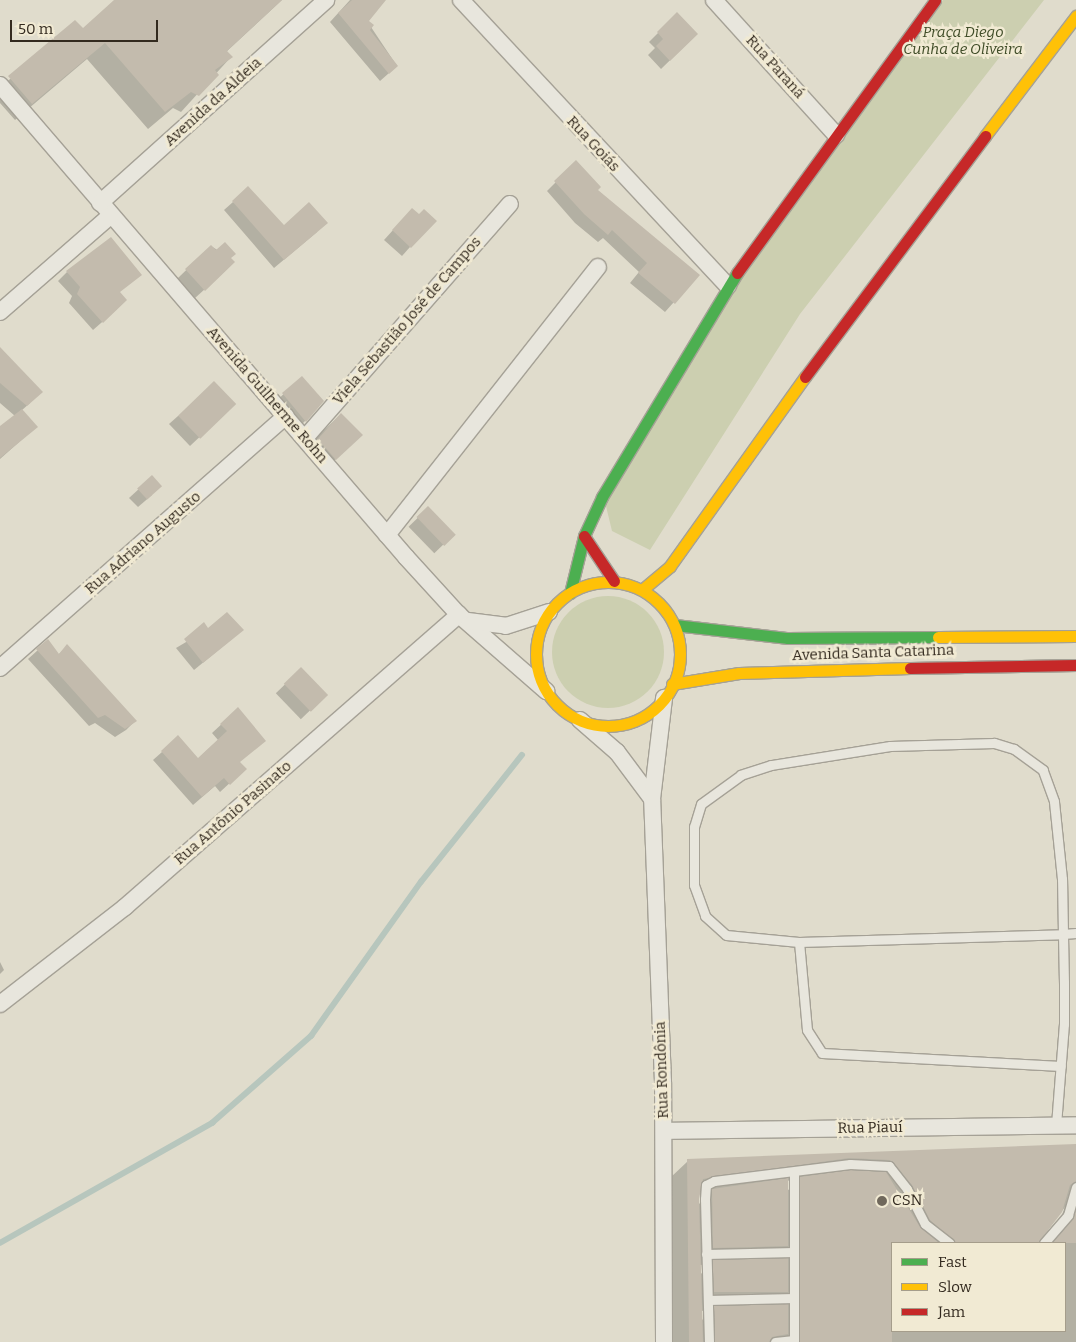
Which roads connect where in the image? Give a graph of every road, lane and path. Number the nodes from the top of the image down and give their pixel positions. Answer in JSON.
{"nodes":[{"id":1,"x":326,"y":0,"type":"edge"},
{"id":2,"x":461,"y":0,"type":"edge"},
{"id":3,"x":714,"y":0,"type":"edge"},
{"id":4,"x":935,"y":0,"type":"edge"},
{"id":5,"x":1076,"y":16,"type":"edge"},
{"id":6,"x":0,"y":85,"type":"edge"},
{"id":7,"x":836,"y":135,"type":"junction"},
{"id":8,"x":100,"y":203,"type":"junction"},
{"id":9,"x":510,"y":204,"type":"dead end"},
{"id":10,"x":111,"y":215,"type":"junction"},
{"id":11,"x":598,"y":267,"type":"dead end"},
{"id":12,"x":728,"y":286,"type":"junction"},
{"id":13,"x":0,"y":312,"type":"edge"},
{"id":14,"x":286,"y":416,"type":"junction"},
{"id":15,"x":304,"y":438,"type":"junction"},
{"id":16,"x":387,"y":535,"type":"junction"},
{"id":17,"x":584,"y":536,"type":"junction"},
{"id":18,"x":614,"y":581,"type":"junction"},
{"id":19,"x":643,"y":590,"type":"junction"},
{"id":20,"x":570,"y":593,"type":"junction"},
{"id":21,"x":549,"y":612,"type":"junction"},
{"id":22,"x":463,"y":618,"type":"junction"},
{"id":23,"x":675,"y":625,"type":"junction"},
{"id":24,"x":1076,"y":636,"type":"edge"},
{"id":25,"x":1076,"y":665,"type":"edge"},
{"id":26,"x":0,"y":668,"type":"edge"},
{"id":27,"x":546,"y":691,"type":"junction"},
{"id":28,"x":668,"y":691,"type":"junction"},
{"id":29,"x":580,"y":720,"type":"junction"},
{"id":30,"x":652,"y":799,"type":"junction"},
{"id":31,"x":1076,"y":933,"type":"edge"},
{"id":32,"x":1063,"y":934,"type":"junction"},
{"id":33,"x":799,"y":942,"type":"junction"},
{"id":34,"x":0,"y":1004,"type":"edge"},
{"id":35,"x":1061,"y":1066,"type":"junction"},
{"id":36,"x":1056,"y":1125,"type":"junction"},
{"id":37,"x":1076,"y":1125,"type":"edge"},
{"id":38,"x":664,"y":1130,"type":"junction"},
{"id":39,"x":794,"y":1172,"type":"junction"},
{"id":40,"x":1076,"y":1187,"type":"edge"},
{"id":41,"x":948,"y":1242,"type":"edge"},
{"id":42,"x":1045,"y":1242,"type":"edge"},
{"id":43,"x":794,"y":1252,"type":"junction"},
{"id":44,"x":706,"y":1254,"type":"junction"},
{"id":45,"x":794,"y":1298,"type":"junction"},
{"id":46,"x":708,"y":1300,"type":"junction"},
{"id":47,"x":794,"y":1341,"type":"edge"},
{"id":48,"x":664,"y":1342,"type":"edge"},
{"id":49,"x":709,"y":1342,"type":"edge"},
{"id":50,"x":775,"y":1342,"type":"edge"}],
"edges":[{"from":1,"to":8,"type":"street","name":"Avenida da Aldeia"},
{"from":2,"to":12,"type":"street","name":"Rua Goiás"},
{"from":3,"to":7,"type":"street","name":"Rua Paraná"},
{"from":4,"to":7,"type":"street"},
{"from":5,"to":19,"type":"street"},
{"from":6,"to":8,"type":"street","name":"Avenida Guilherme Rohn"},
{"from":7,"to":12,"type":"street"},
{"from":8,"to":10,"type":"street","name":"Avenida Guilherme Rohn"},
{"from":9,"to":15,"type":"street","name":"Viela Sebastião José de Campos"},
{"from":10,"to":13,"type":"street"},
{"from":10,"to":14,"type":"street","name":"Avenida Guilherme Rohn"},
{"from":11,"to":16,"type":"street"},
{"from":12,"to":17,"type":"street"},
{"from":14,"to":15,"type":"street","name":"Avenida Guilherme Rohn"},
{"from":14,"to":26,"type":"street","name":"Rua Adriano Augusto"},
{"from":15,"to":16,"type":"street","name":"Avenida Guilherme Rohn"},
{"from":16,"to":22,"type":"street","name":"Avenida Guilherme Rohn"},
{"from":17,"to":18,"type":"street"},
{"from":17,"to":20,"type":"street"},
{"from":18,"to":19,"type":"street"},
{"from":18,"to":20,"type":"street"},
{"from":19,"to":23,"type":"street"},
{"from":20,"to":21,"type":"street"},
{"from":21,"to":22,"type":"street"},
{"from":21,"to":27,"type":"street"},
{"from":22,"to":27,"type":"street","name":"Avenida Guilherme Rohn"},
{"from":22,"to":34,"type":"street","name":"Rua Antônio Pasinato"},
{"from":23,"to":24,"type":"street","name":"Avenida Santa Catarina"},
{"from":23,"to":28,"type":"street"},
{"from":25,"to":28,"type":"street","name":"Avenida Santa Catarina"},
{"from":27,"to":29,"type":"street"},
{"from":28,"to":29,"type":"street"},
{"from":28,"to":30,"type":"street","name":"Rua Rondônia"},
{"from":29,"to":30,"type":"street"},
{"from":30,"to":38,"type":"street","name":"Rua Rondônia"},
{"from":31,"to":32,"type":"lane"},
{"from":32,"to":33,"type":"lane"},
{"from":32,"to":33,"type":"lane"},
{"from":32,"to":35,"type":"lane"},
{"from":33,"to":35,"type":"lane"},
{"from":35,"to":36,"type":"lane"},
{"from":36,"to":37,"type":"street","name":"Rua Piauí"},
{"from":36,"to":38,"type":"street","name":"Rua Piauí"},
{"from":38,"to":48,"type":"street","name":"Rua Rondônia"},
{"from":39,"to":41,"type":"lane"},
{"from":39,"to":43,"type":"lane"},
{"from":39,"to":44,"type":"lane"},
{"from":40,"to":42,"type":"lane"},
{"from":43,"to":44,"type":"lane"},
{"from":43,"to":45,"type":"lane"},
{"from":44,"to":46,"type":"lane"},
{"from":45,"to":46,"type":"lane"},
{"from":45,"to":47,"type":"lane"},
{"from":46,"to":49,"type":"lane"},
{"from":47,"to":50,"type":"lane"}]}
